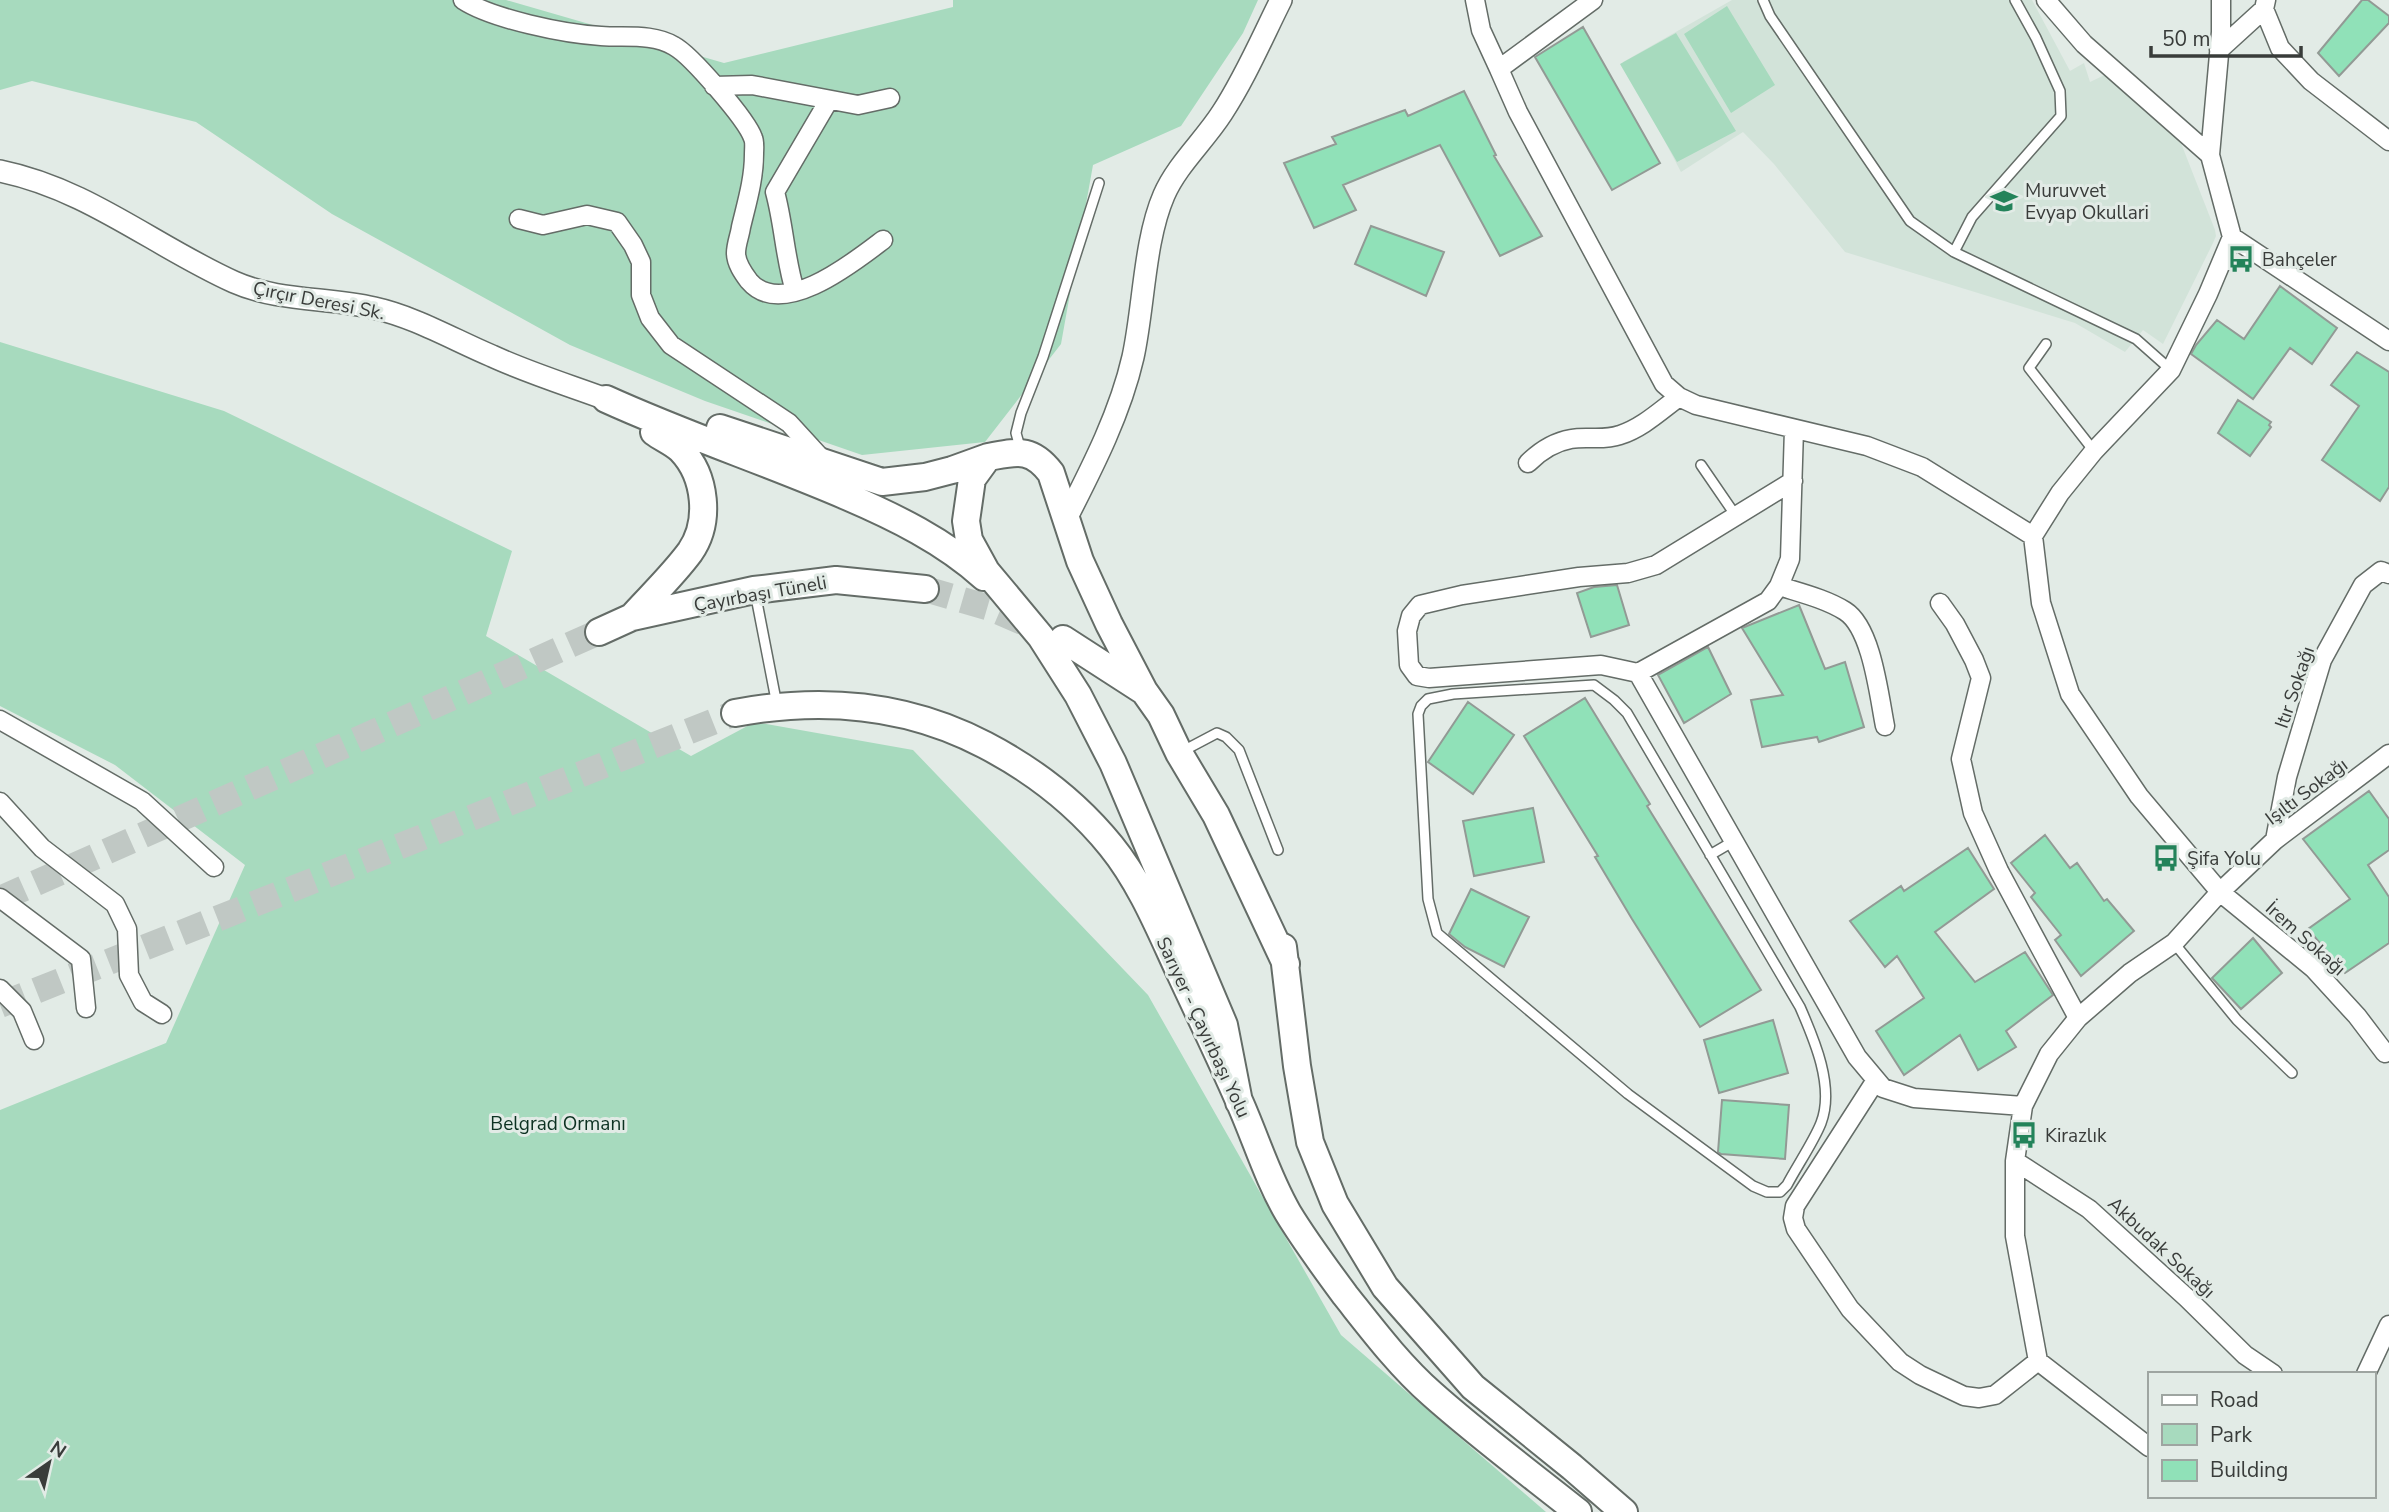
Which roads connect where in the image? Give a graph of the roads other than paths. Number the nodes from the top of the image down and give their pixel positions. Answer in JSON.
{"nodes":[{"id":1,"x":463,"y":0,"type":"edge"},
{"id":2,"x":1281,"y":0,"type":"edge"},
{"id":3,"x":1475,"y":0,"type":"edge"},
{"id":4,"x":1593,"y":0,"type":"edge"},
{"id":5,"x":1763,"y":0,"type":"edge"},
{"id":6,"x":2015,"y":0,"type":"edge"},
{"id":7,"x":2046,"y":0,"type":"edge"},
{"id":8,"x":2221,"y":0,"type":"edge"},
{"id":9,"x":2265,"y":4,"type":"edge"},
{"id":10,"x":2219,"y":50,"type":"junction"},
{"id":11,"x":1499,"y":69,"type":"junction"},
{"id":12,"x":714,"y":86,"type":"junction"},
{"id":13,"x":890,"y":98,"type":"dead end"},
{"id":14,"x":829,"y":100,"type":"junction"},
{"id":15,"x":2389,"y":141,"type":"edge"},
{"id":16,"x":2210,"y":155,"type":"junction"},
{"id":17,"x":0,"y":171,"type":"edge"},
{"id":18,"x":1099,"y":183,"type":"dead end"},
{"id":19,"x":519,"y":219,"type":"dead end"},
{"id":20,"x":2232,"y":237,"type":"junction"},
{"id":21,"x":883,"y":240,"type":"dead end"},
{"id":22,"x":1954,"y":252,"type":"junction"},
{"id":23,"x":794,"y":291,"type":"junction"},
{"id":24,"x":2389,"y":341,"type":"edge"},
{"id":25,"x":2046,"y":344,"type":"dead end"},
{"id":26,"x":2171,"y":370,"type":"junction"},
{"id":27,"x":1679,"y":397,"type":"junction"},
{"id":28,"x":606,"y":399,"type":"junction"},
{"id":29,"x":1794,"y":429,"type":"junction"},
{"id":30,"x":2094,"y":451,"type":"junction"},
{"id":31,"x":1021,"y":453,"type":"junction"},
{"id":32,"x":988,"y":457,"type":"junction"},
{"id":33,"x":1528,"y":463,"type":"dead end"},
{"id":34,"x":827,"y":464,"type":"junction"},
{"id":35,"x":1702,"y":465,"type":"dead end"},
{"id":36,"x":1793,"y":481,"type":"junction"},
{"id":37,"x":1736,"y":516,"type":"junction"},
{"id":38,"x":1066,"y":519,"type":"junction"},
{"id":39,"x":2033,"y":536,"type":"junction"},
{"id":40,"x":2389,"y":573,"type":"edge"},
{"id":41,"x":1779,"y":586,"type":"junction"},
{"id":42,"x":754,"y":590,"type":"junction"},
{"id":43,"x":925,"y":590,"type":"tunnel mouth"},
{"id":44,"x":1940,"y":603,"type":"dead end"},
{"id":45,"x":1017,"y":606,"type":"junction"},
{"id":46,"x":632,"y":617,"type":"junction"},
{"id":47,"x":599,"y":632,"type":"tunnel mouth"},
{"id":48,"x":1063,"y":639,"type":"tunnel mouth"},
{"id":49,"x":1638,"y":673,"type":"junction"},
{"id":50,"x":1144,"y":691,"type":"junction"},
{"id":51,"x":777,"y":705,"type":"junction"},
{"id":52,"x":735,"y":712,"type":"tunnel mouth"},
{"id":53,"x":0,"y":720,"type":"edge"},
{"id":54,"x":1885,"y":726,"type":"dead end"},
{"id":55,"x":1179,"y":753,"type":"junction"},
{"id":56,"x":2389,"y":754,"type":"edge"},
{"id":57,"x":0,"y":802,"type":"edge"},
{"id":58,"x":2275,"y":840,"type":"junction"},
{"id":59,"x":1734,"y":841,"type":"junction"},
{"id":60,"x":1278,"y":850,"type":"dead end"},
{"id":61,"x":1710,"y":855,"type":"junction"},
{"id":62,"x":214,"y":867,"type":"dead end"},
{"id":63,"x":2220,"y":892,"type":"junction"},
{"id":64,"x":0,"y":898,"type":"edge"},
{"id":65,"x":2174,"y":943,"type":"junction"},
{"id":66,"x":0,"y":989,"type":"edge"},
{"id":67,"x":86,"y":1008,"type":"dead end"},
{"id":68,"x":162,"y":1014,"type":"dead end"},
{"id":69,"x":2078,"y":1018,"type":"junction"},
{"id":70,"x":34,"y":1040,"type":"dead end"},
{"id":71,"x":2385,"y":1053,"type":"dead end"},
{"id":72,"x":2292,"y":1073,"type":"dead end"},
{"id":73,"x":1876,"y":1080,"type":"junction"},
{"id":74,"x":1239,"y":1102,"type":"junction"},
{"id":75,"x":2023,"y":1106,"type":"junction"},
{"id":76,"x":2014,"y":1161,"type":"junction"},
{"id":77,"x":2389,"y":1325,"type":"edge"},
{"id":78,"x":2038,"y":1360,"type":"junction"},
{"id":79,"x":2270,"y":1372,"type":"edge"},
{"id":80,"x":2367,"y":1372,"type":"edge"},
{"id":81,"x":2148,"y":1446,"type":"edge"},
{"id":82,"x":1578,"y":1512,"type":"edge"},
{"id":83,"x":1624,"y":1512,"type":"edge"}],
"edges":[{"from":1,"to":12,"type":"street"},
{"from":2,"to":38,"type":"street"},
{"from":3,"to":11,"type":"street"},
{"from":4,"to":11,"type":"street"},
{"from":5,"to":22,"type":"lane"},
{"from":6,"to":22,"type":"lane"},
{"from":7,"to":16,"type":"street"},
{"from":8,"to":10,"type":"street"},
{"from":9,"to":10,"type":"street"},
{"from":9,"to":15,"type":"street"},
{"from":10,"to":16,"type":"street"},
{"from":11,"to":27,"type":"street"},
{"from":12,"to":14,"type":"street"},
{"from":12,"to":23,"type":"street"},
{"from":13,"to":14,"type":"street"},
{"from":14,"to":23,"type":"street"},
{"from":16,"to":20,"type":"street"},
{"from":17,"to":28,"type":"street","name":"Çırçır Deresi Sk."},
{"from":18,"to":31,"type":"lane"},
{"from":19,"to":34,"type":"street"},
{"from":20,"to":24,"type":"street"},
{"from":20,"to":26,"type":"street"},
{"from":21,"to":23,"type":"street"},
{"from":22,"to":26,"type":"lane"},
{"from":25,"to":30,"type":"lane"},
{"from":26,"to":30,"type":"street"},
{"from":27,"to":29,"type":"street"},
{"from":27,"to":33,"type":"street"},
{"from":28,"to":34,"type":"main road"},
{"from":28,"to":45,"type":"main road"},
{"from":28,"to":46,"type":"main road"},
{"from":29,"to":36,"type":"street"},
{"from":29,"to":39,"type":"street"},
{"from":30,"to":39,"type":"street"},
{"from":31,"to":32,"type":"main road"},
{"from":31,"to":38,"type":"main road"},
{"from":32,"to":34,"type":"main road"},
{"from":32,"to":45,"type":"main road"},
{"from":35,"to":37,"type":"lane"},
{"from":36,"to":37,"type":"street"},
{"from":36,"to":41,"type":"street"},
{"from":37,"to":49,"type":"street"},
{"from":38,"to":50,"type":"main road"},
{"from":39,"to":63,"type":"street","name":"İrem Sokağı"},
{"from":40,"to":58,"type":"street","name":"Itır Sokağı"},
{"from":41,"to":49,"type":"street"},
{"from":41,"to":54,"type":"street"},
{"from":42,"to":43,"type":"main road","name":"Çayırbaşı Tüneli"},
{"from":42,"to":46,"type":"main road","name":"Çayırbaşı Tüneli"},
{"from":42,"to":51,"type":"lane"},
{"from":44,"to":69,"type":"street"},
{"from":45,"to":74,"type":"main road"},
{"from":46,"to":47,"type":"main road","name":"Çayırbaşı Tüneli"},
{"from":48,"to":50,"type":"main road"},
{"from":49,"to":59,"type":"street"},
{"from":50,"to":55,"type":"main road"},
{"from":51,"to":52,"type":"main road","name":"Sarıyer - Çayırbaşı Yolu"},
{"from":51,"to":74,"type":"main road","name":"Sarıyer - Çayırbaşı Yolu"},
{"from":53,"to":62,"type":"street"},
{"from":55,"to":60,"type":"lane"},
{"from":55,"to":83,"type":"main road"},
{"from":56,"to":58,"type":"street","name":"Işıltı Sokağı"},
{"from":57,"to":68,"type":"street"},
{"from":58,"to":63,"type":"street","name":"Işıltı Sokağı"},
{"from":59,"to":61,"type":"lane"},
{"from":59,"to":73,"type":"street"},
{"from":61,"to":61,"type":"lane"},
{"from":63,"to":65,"type":"street","name":"Işıltı Sokağı"},
{"from":63,"to":71,"type":"street","name":"İrem Sokağı"},
{"from":64,"to":67,"type":"street"},
{"from":65,"to":69,"type":"street","name":"Işıltı Sokağı"},
{"from":65,"to":72,"type":"lane"},
{"from":66,"to":70,"type":"street"},
{"from":69,"to":75,"type":"street","name":"Işıltı Sokağı"},
{"from":73,"to":75,"type":"street"},
{"from":73,"to":78,"type":"street"},
{"from":74,"to":82,"type":"main road","name":"Sarıyer - Çayırbaşı Yolu"},
{"from":75,"to":76,"type":"street","name":"Işıltı Sokağı"},
{"from":76,"to":78,"type":"street","name":"Işıltı Sokağı"},
{"from":76,"to":79,"type":"street","name":"Akbudak Sokağı"},
{"from":77,"to":80,"type":"street"},
{"from":78,"to":81,"type":"street"}]}
